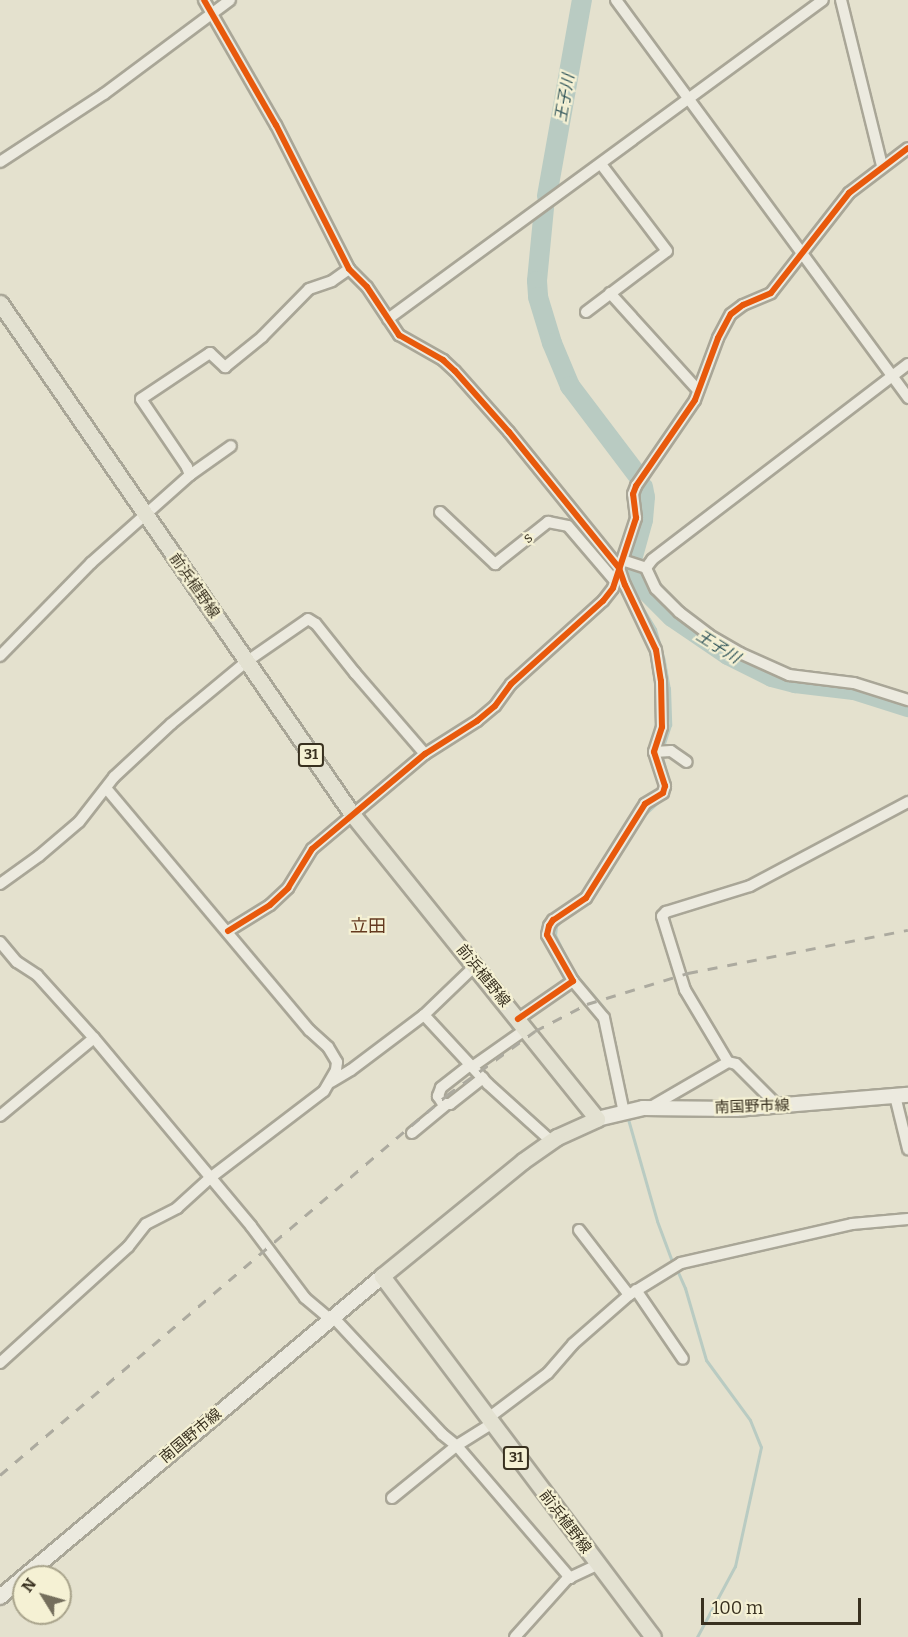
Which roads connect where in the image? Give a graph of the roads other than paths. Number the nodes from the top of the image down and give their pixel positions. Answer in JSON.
{"nodes":[{"id":1,"x":204,"y":0,"type":"edge"},
{"id":2,"x":230,"y":0,"type":"edge"},
{"id":3,"x":616,"y":0,"type":"edge"},
{"id":4,"x":823,"y":0,"type":"edge"},
{"id":5,"x":841,"y":0,"type":"edge"},
{"id":6,"x":213,"y":13,"type":"junction"},
{"id":7,"x":687,"y":98,"type":"junction"},
{"id":8,"x":908,"y":148,"type":"edge"},
{"id":9,"x":0,"y":162,"type":"edge"},
{"id":10,"x":601,"y":164,"type":"junction"},
{"id":11,"x":882,"y":166,"type":"junction"},
{"id":12,"x":800,"y":254,"type":"junction"},
{"id":13,"x":349,"y":269,"type":"junction"},
{"id":14,"x":610,"y":293,"type":"junction"},
{"id":15,"x":0,"y":303,"type":"edge"},
{"id":16,"x":586,"y":312,"type":"dead end"},
{"id":17,"x":388,"y":319,"type":"junction"},
{"id":18,"x":908,"y":364,"type":"edge"},
{"id":19,"x":891,"y":376,"type":"junction"},
{"id":20,"x":699,"y":390,"type":"junction"},
{"id":21,"x":908,"y":398,"type":"edge"},
{"id":22,"x":231,"y":446,"type":"dead end"},
{"id":23,"x":190,"y":476,"type":"junction"},
{"id":24,"x":440,"y":512,"type":"dead end"},
{"id":25,"x":145,"y":516,"type":"junction"},
{"id":26,"x":621,"y":564,"type":"junction"},
{"id":27,"x":645,"y":568,"type":"junction"},
{"id":28,"x":615,"y":581,"type":"junction"},
{"id":29,"x":0,"y":656,"type":"edge"},
{"id":30,"x":246,"y":662,"type":"junction"},
{"id":31,"x":908,"y":700,"type":"edge"},
{"id":32,"x":654,"y":752,"type":"junction"},
{"id":33,"x":425,"y":754,"type":"junction"},
{"id":34,"x":687,"y":762,"type":"dead end"},
{"id":35,"x":106,"y":789,"type":"junction"},
{"id":36,"x":908,"y":802,"type":"edge"},
{"id":37,"x":352,"y":814,"type":"junction"},
{"id":38,"x":0,"y":884,"type":"edge"},
{"id":39,"x":228,"y":931,"type":"junction"},
{"id":40,"x":0,"y":942,"type":"edge"},
{"id":41,"x":475,"y":966,"type":"junction"},
{"id":42,"x":573,"y":981,"type":"junction"},
{"id":43,"x":424,"y":1015,"type":"junction"},
{"id":44,"x":522,"y":1024,"type":"junction"},
{"id":45,"x":94,"y":1038,"type":"junction"},
{"id":46,"x":728,"y":1062,"type":"junction"},
{"id":47,"x":471,"y":1066,"type":"junction"},
{"id":48,"x":483,"y":1078,"type":"junction"},
{"id":49,"x":331,"y":1082,"type":"junction"},
{"id":50,"x":902,"y":1095,"type":"edge"},
{"id":51,"x":446,"y":1105,"type":"junction"},
{"id":52,"x":778,"y":1106,"type":"junction"},
{"id":53,"x":649,"y":1108,"type":"junction"},
{"id":54,"x":624,"y":1113,"type":"junction"},
{"id":55,"x":0,"y":1116,"type":"edge"},
{"id":56,"x":597,"y":1119,"type":"junction"},
{"id":57,"x":412,"y":1133,"type":"dead end"},
{"id":58,"x":551,"y":1141,"type":"junction"},
{"id":59,"x":908,"y":1149,"type":"edge"},
{"id":60,"x":210,"y":1178,"type":"junction"},
{"id":61,"x":908,"y":1219,"type":"edge"},
{"id":62,"x":579,"y":1230,"type":"dead end"},
{"id":63,"x":382,"y":1276,"type":"junction"},
{"id":64,"x":632,"y":1293,"type":"junction"},
{"id":65,"x":331,"y":1318,"type":"junction"},
{"id":66,"x":683,"y":1359,"type":"dead end"},
{"id":67,"x":0,"y":1363,"type":"edge"},
{"id":68,"x":489,"y":1422,"type":"junction"},
{"id":69,"x":457,"y":1446,"type":"junction"},
{"id":70,"x":392,"y":1498,"type":"dead end"},
{"id":71,"x":597,"y":1565,"type":"junction"},
{"id":72,"x":570,"y":1578,"type":"junction"},
{"id":73,"x":0,"y":1597,"type":"edge"},
{"id":74,"x":515,"y":1637,"type":"edge"},
{"id":75,"x":653,"y":1637,"type":"edge"}],
"edges":[{"from":1,"to":6,"type":"street"},
{"from":2,"to":6,"type":"street"},
{"from":3,"to":7,"type":"street"},
{"from":4,"to":7,"type":"street"},
{"from":5,"to":11,"type":"street"},
{"from":6,"to":9,"type":"street"},
{"from":6,"to":13,"type":"street"},
{"from":7,"to":10,"type":"street"},
{"from":7,"to":12,"type":"street"},
{"from":8,"to":11,"type":"street"},
{"from":10,"to":14,"type":"street"},
{"from":10,"to":17,"type":"street"},
{"from":11,"to":12,"type":"street"},
{"from":12,"to":19,"type":"street"},
{"from":12,"to":20,"type":"street"},
{"from":13,"to":17,"type":"street"},
{"from":13,"to":23,"type":"street"},
{"from":14,"to":16,"type":"street"},
{"from":14,"to":20,"type":"street"},
{"from":15,"to":25,"type":"main road","name":"前浜植野線","number":"31"},
{"from":17,"to":26,"type":"street"},
{"from":18,"to":19,"type":"street"},
{"from":19,"to":21,"type":"street"},
{"from":19,"to":27,"type":"street"},
{"from":20,"to":26,"type":"street"},
{"from":22,"to":23,"type":"street"},
{"from":23,"to":25,"type":"street"},
{"from":24,"to":28,"type":"street","name":"s"},
{"from":25,"to":29,"type":"street"},
{"from":25,"to":30,"type":"main road","name":"前浜植野線","number":"31"},
{"from":26,"to":27,"type":"street"},
{"from":26,"to":28,"type":"street"},
{"from":26,"to":32,"type":"street"},
{"from":27,"to":31,"type":"street"},
{"from":28,"to":33,"type":"street"},
{"from":30,"to":33,"type":"street"},
{"from":30,"to":35,"type":"street"},
{"from":30,"to":37,"type":"main road","name":"前浜植野線","number":"31"},
{"from":32,"to":34,"type":"street"},
{"from":32,"to":42,"type":"street"},
{"from":33,"to":37,"type":"street"},
{"from":35,"to":38,"type":"street"},
{"from":35,"to":39,"type":"street"},
{"from":36,"to":46,"type":"street"},
{"from":37,"to":39,"type":"street"},
{"from":37,"to":41,"type":"main road","name":"前浜植野線","number":"31"},
{"from":39,"to":49,"type":"street"},
{"from":40,"to":45,"type":"street"},
{"from":41,"to":43,"type":"street"},
{"from":41,"to":44,"type":"main road","name":"前浜植野線","number":"31"},
{"from":42,"to":44,"type":"street"},
{"from":42,"to":54,"type":"street"},
{"from":43,"to":47,"type":"street"},
{"from":43,"to":49,"type":"street"},
{"from":44,"to":47,"type":"street"},
{"from":44,"to":56,"type":"main road","name":"前浜植野線","number":"31"},
{"from":45,"to":55,"type":"street"},
{"from":45,"to":60,"type":"street"},
{"from":46,"to":52,"type":"street"},
{"from":46,"to":53,"type":"street"},
{"from":47,"to":48,"type":"street"},
{"from":47,"to":51,"type":"street"},
{"from":48,"to":51,"type":"street"},
{"from":48,"to":58,"type":"street"},
{"from":49,"to":60,"type":"street"},
{"from":50,"to":52,"type":"main road","name":"南国野市線"},
{"from":50,"to":59,"type":"street"},
{"from":51,"to":57,"type":"street"},
{"from":52,"to":53,"type":"main road","name":"南国野市線"},
{"from":53,"to":54,"type":"main road","name":"南国野市線"},
{"from":54,"to":56,"type":"main road","name":"南国野市線"},
{"from":56,"to":58,"type":"main road"},
{"from":58,"to":63,"type":"main road"},
{"from":60,"to":65,"type":"street"},
{"from":60,"to":67,"type":"street"},
{"from":61,"to":64,"type":"street"},
{"from":62,"to":64,"type":"street"},
{"from":63,"to":65,"type":"main road","name":"南国野市線"},
{"from":63,"to":68,"type":"main road","name":"前浜植野線","number":"31"},
{"from":64,"to":66,"type":"street"},
{"from":64,"to":68,"type":"street"},
{"from":65,"to":69,"type":"street"},
{"from":65,"to":73,"type":"main road","name":"南国野市線"},
{"from":68,"to":69,"type":"street"},
{"from":68,"to":71,"type":"main road","name":"前浜植野線","number":"31"},
{"from":69,"to":70,"type":"street"},
{"from":69,"to":72,"type":"street"},
{"from":71,"to":72,"type":"street"},
{"from":71,"to":75,"type":"main road","name":"前浜植野線","number":"31"},
{"from":72,"to":74,"type":"street"}]}
